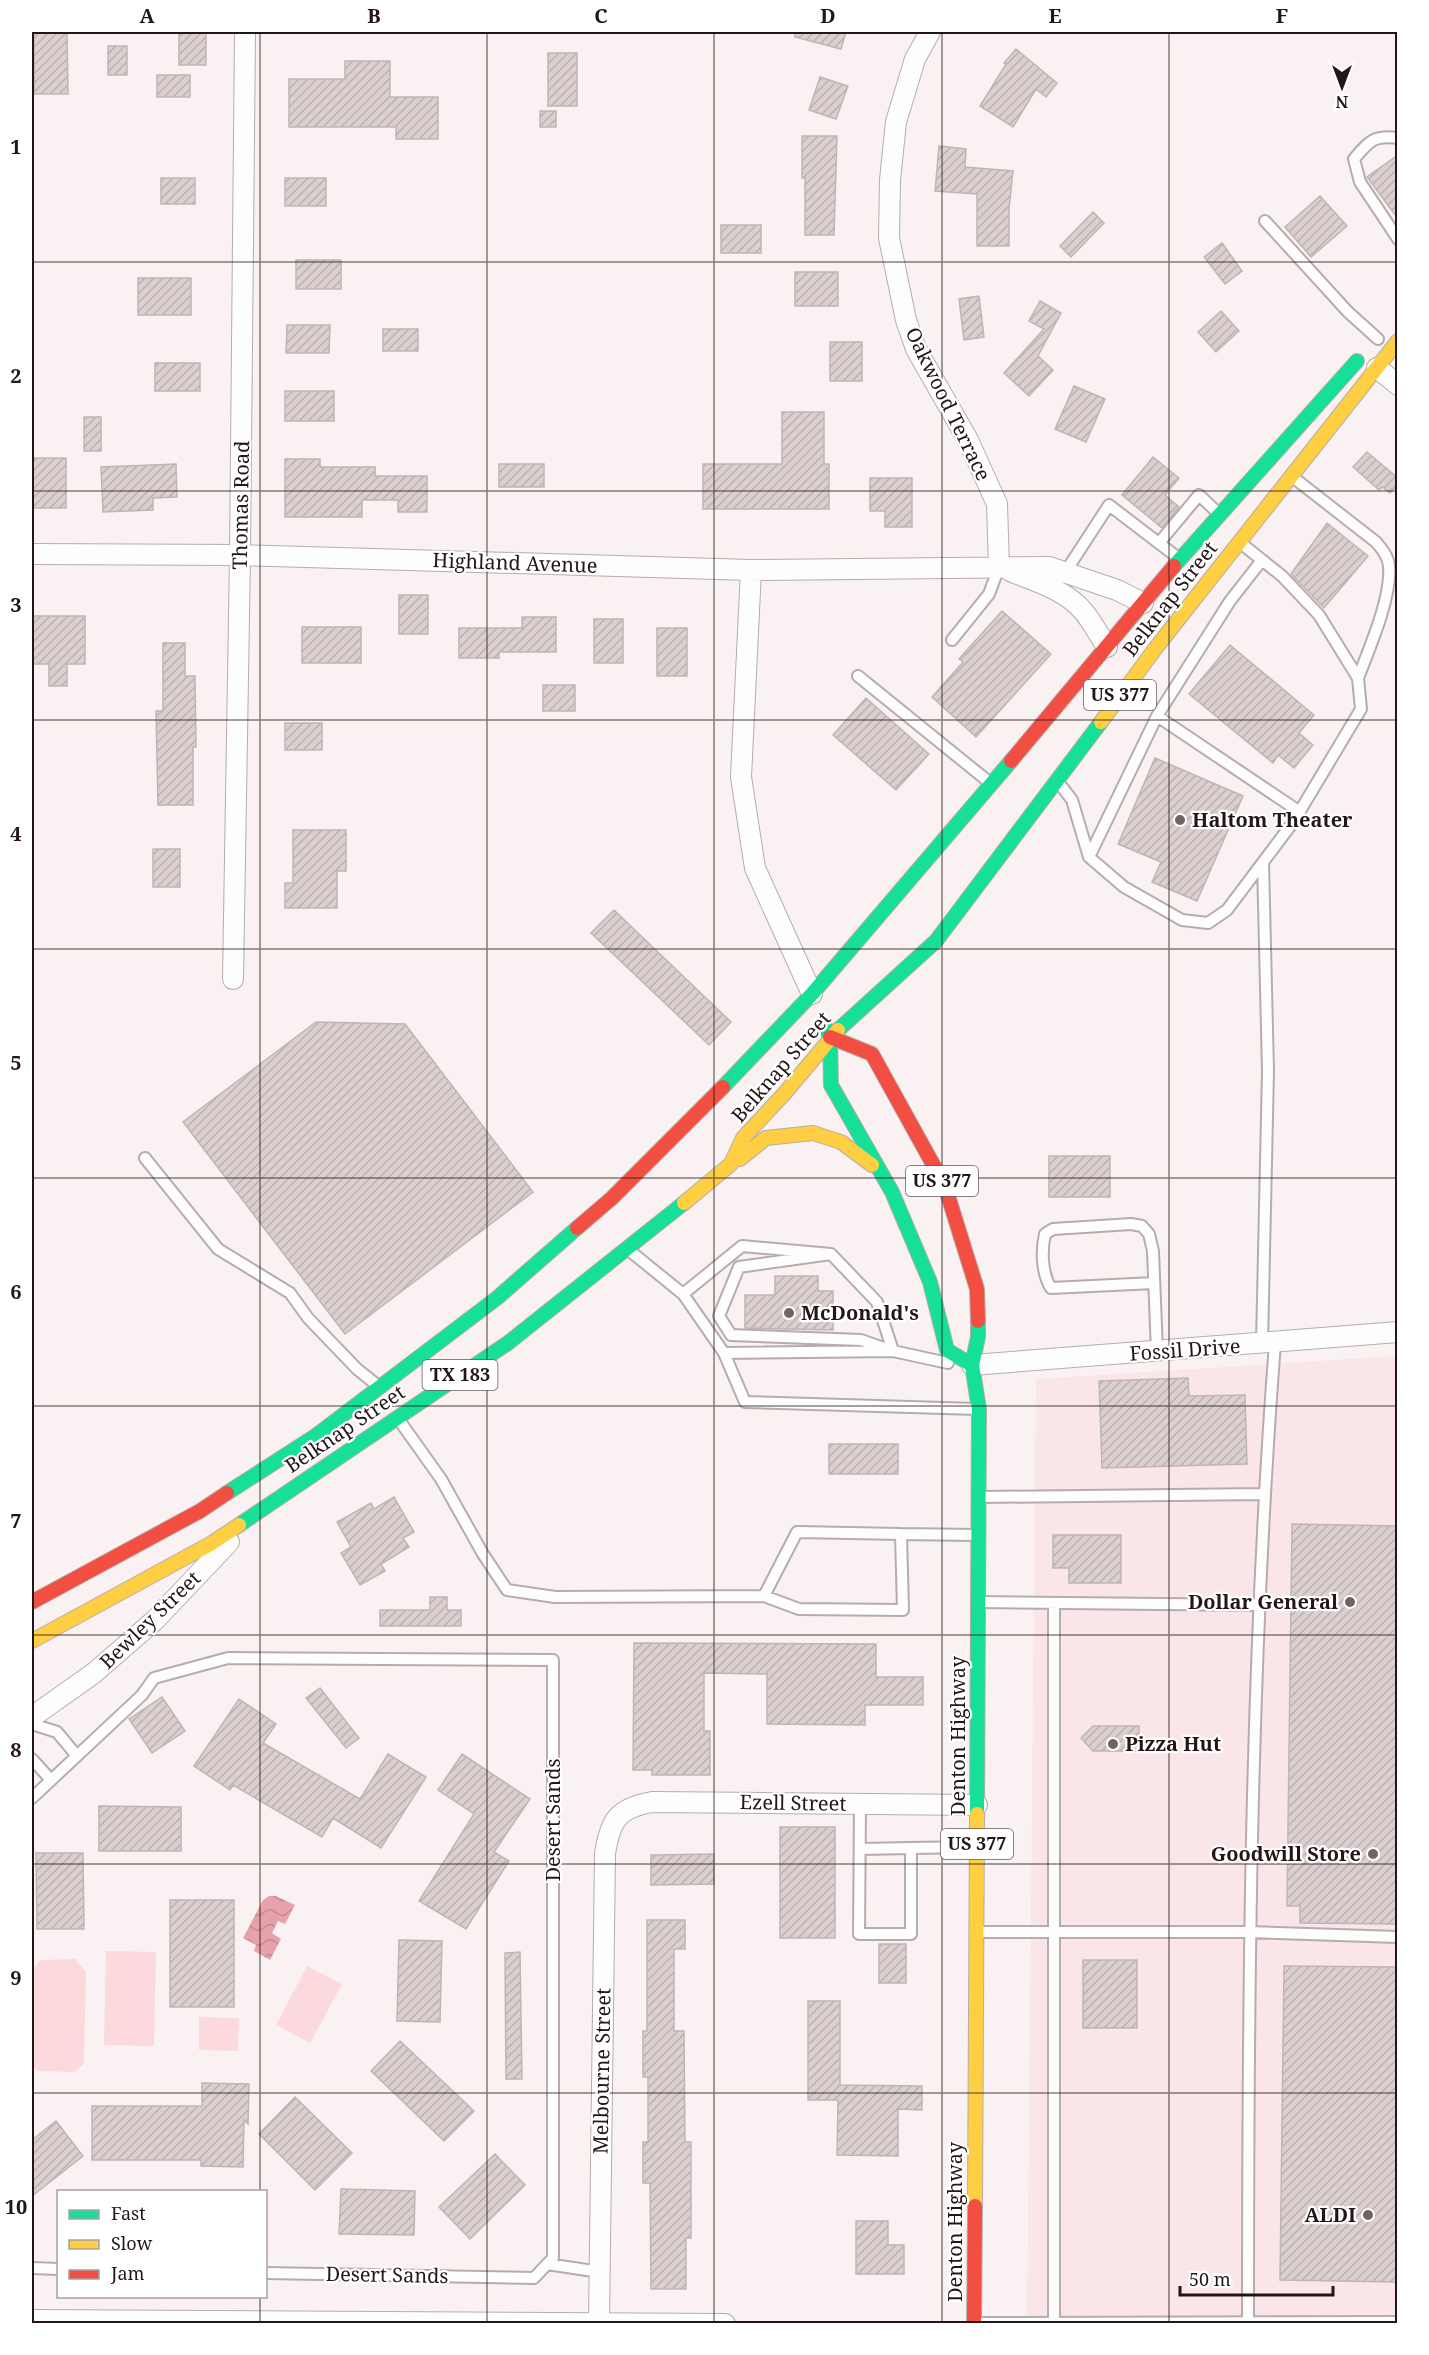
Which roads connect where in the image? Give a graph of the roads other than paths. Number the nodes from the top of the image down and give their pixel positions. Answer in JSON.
{"nodes":[{"id":1,"x":244,"y":32,"type":"edge"},
{"id":2,"x":930,"y":32,"type":"edge"},
{"id":3,"x":1398,"y":138,"type":"edge"},
{"id":4,"x":1265,"y":221,"type":"dead end"},
{"id":5,"x":1398,"y":238,"type":"edge"},
{"id":6,"x":1391,"y":326,"type":"dead end"},
{"id":7,"x":1398,"y":341,"type":"edge"},
{"id":8,"x":1372,"y":352,"type":"junction"},
{"id":9,"x":1398,"y":385,"type":"edge"},
{"id":10,"x":1291,"y":476,"type":"junction"},
{"id":11,"x":1220,"y":514,"type":"junction"},
{"id":12,"x":1240,"y":542,"type":"junction"},
{"id":13,"x":1159,"y":543,"type":"junction"},
{"id":14,"x":32,"y":554,"type":"edge"},
{"id":15,"x":240,"y":555,"type":"junction"},
{"id":16,"x":1180,"y":559,"type":"junction"},
{"id":17,"x":1262,"y":560,"type":"junction"},
{"id":18,"x":999,"y":567,"type":"junction"},
{"id":19,"x":751,"y":570,"type":"junction"},
{"id":20,"x":1066,"y":571,"type":"junction"},
{"id":21,"x":1143,"y":603,"type":"junction"},
{"id":22,"x":952,"y":640,"type":"dead end"},
{"id":23,"x":1107,"y":647,"type":"junction"},
{"id":24,"x":858,"y":676,"type":"dead end"},
{"id":25,"x":1358,"y":678,"type":"junction"},
{"id":26,"x":1157,"y":716,"type":"junction"},
{"id":27,"x":1056,"y":781,"type":"junction"},
{"id":28,"x":991,"y":784,"type":"junction"},
{"id":29,"x":1300,"y":812,"type":"junction"},
{"id":30,"x":1089,"y":858,"type":"junction"},
{"id":31,"x":1263,"y":862,"type":"junction"},
{"id":32,"x":233,"y":979,"type":"dead end"},
{"id":33,"x":816,"y":1005,"type":"junction"},
{"id":34,"x":830,"y":1037,"type":"junction"},
{"id":35,"x":145,"y":1158,"type":"dead end"},
{"id":36,"x":731,"y":1164,"type":"junction"},
{"id":37,"x":880,"y":1172,"type":"junction"},
{"id":38,"x":627,"y":1249,"type":"junction"},
{"id":39,"x":831,"y":1254,"type":"junction"},
{"id":40,"x":1154,"y":1283,"type":"junction"},
{"id":41,"x":683,"y":1294,"type":"junction"},
{"id":42,"x":1398,"y":1332,"type":"edge"},
{"id":43,"x":1269,"y":1344,"type":"junction"},
{"id":44,"x":893,"y":1351,"type":"junction"},
{"id":45,"x":1157,"y":1352,"type":"junction"},
{"id":46,"x":724,"y":1353,"type":"junction"},
{"id":47,"x":972,"y":1365,"type":"junction"},
{"id":48,"x":379,"y":1388,"type":"junction"},
{"id":49,"x":979,"y":1409,"type":"junction"},
{"id":50,"x":398,"y":1418,"type":"junction"},
{"id":51,"x":1263,"y":1494,"type":"junction"},
{"id":52,"x":978,"y":1497,"type":"junction"},
{"id":53,"x":258,"y":1512,"type":"junction"},
{"id":54,"x":901,"y":1534,"type":"junction"},
{"id":55,"x":978,"y":1535,"type":"junction"},
{"id":56,"x":764,"y":1596,"type":"junction"},
{"id":57,"x":32,"y":1602,"type":"edge"},
{"id":58,"x":978,"y":1602,"type":"junction"},
{"id":59,"x":1054,"y":1603,"type":"junction"},
{"id":60,"x":1258,"y":1605,"type":"junction"},
{"id":61,"x":32,"y":1641,"type":"edge"},
{"id":62,"x":32,"y":1717,"type":"edge"},
{"id":63,"x":32,"y":1725,"type":"edge"},
{"id":64,"x":77,"y":1756,"type":"junction"},
{"id":65,"x":32,"y":1759,"type":"edge"},
{"id":66,"x":51,"y":1780,"type":"junction"},
{"id":67,"x":32,"y":1798,"type":"edge"},
{"id":68,"x":860,"y":1804,"type":"junction"},
{"id":69,"x":977,"y":1805,"type":"junction"},
{"id":70,"x":615,"y":1820,"type":"joint"},
{"id":71,"x":977,"y":1847,"type":"junction"},
{"id":72,"x":911,"y":1848,"type":"junction"},
{"id":73,"x":860,"y":1849,"type":"junction"},
{"id":74,"x":1053,"y":1931,"type":"junction"},
{"id":75,"x":976,"y":1932,"type":"junction"},
{"id":76,"x":1250,"y":1932,"type":"junction"},
{"id":77,"x":1398,"y":1937,"type":"edge"},
{"id":78,"x":548,"y":2264,"type":"junction"},
{"id":79,"x":32,"y":2268,"type":"edge"},
{"id":80,"x":57,"y":2269,"type":"edge"},
{"id":81,"x":600,"y":2272,"type":"junction"},
{"id":82,"x":267,"y":2273,"type":"edge"},
{"id":83,"x":32,"y":2320,"type":"edge"},
{"id":84,"x":1398,"y":2322,"type":"edge"},
{"id":85,"x":599,"y":2323,"type":"edge"},
{"id":86,"x":974,"y":2323,"type":"edge"},
{"id":87,"x":1054,"y":2323,"type":"edge"},
{"id":88,"x":1248,"y":2323,"type":"edge"},
{"id":89,"x":725,"y":2324,"type":"edge"},
{"id":90,"x":968,"y":2324,"type":"edge"}],
"edges":[{"from":1,"to":15,"type":"street","name":"Thomas Road"},
{"from":2,"to":18,"type":"street","name":"Oakwood Terrace"},
{"from":3,"to":5,"type":"lane"},
{"from":4,"to":8,"type":"lane"},
{"from":6,"to":8,"type":"main road","name":"Belknap Street","number":"US 377"},
{"from":7,"to":8,"type":"main road","name":"Belknap Street","number":"US 377"},
{"from":8,"to":9,"type":"street"},
{"from":8,"to":10,"type":"main road","name":"Belknap Street","number":"US 377"},
{"from":8,"to":11,"type":"main road","name":"Belknap Street","number":"US 377"},
{"from":10,"to":12,"type":"main road","name":"Belknap Street","number":"US 377"},
{"from":10,"to":25,"type":"lane"},
{"from":11,"to":13,"type":"lane"},
{"from":11,"to":16,"type":"main road","name":"Belknap Street","number":"US 377"},
{"from":12,"to":17,"type":"lane"},
{"from":12,"to":27,"type":"main road","name":"Belknap Street","number":"US 377"},
{"from":13,"to":16,"type":"lane"},
{"from":13,"to":20,"type":"lane"},
{"from":14,"to":15,"type":"street","name":"Highland Avenue"},
{"from":15,"to":19,"type":"street","name":"Highland Avenue"},
{"from":15,"to":32,"type":"street","name":"Thomas Road"},
{"from":16,"to":21,"type":"main road","name":"Belknap Street","number":"US 377"},
{"from":17,"to":25,"type":"lane"},
{"from":17,"to":26,"type":"lane"},
{"from":18,"to":19,"type":"street","name":"Highland Avenue"},
{"from":18,"to":20,"type":"street"},
{"from":18,"to":22,"type":"lane"},
{"from":18,"to":23,"type":"street"},
{"from":19,"to":33,"type":"street"},
{"from":20,"to":21,"type":"street"},
{"from":21,"to":23,"type":"main road","name":"Belknap Street","number":"US 377"},
{"from":23,"to":28,"type":"main road","name":"Belknap Street","number":"US 377"},
{"from":24,"to":28,"type":"lane"},
{"from":25,"to":29,"type":"lane"},
{"from":26,"to":29,"type":"lane"},
{"from":26,"to":30,"type":"lane"},
{"from":27,"to":30,"type":"lane"},
{"from":27,"to":34,"type":"main road","name":"Belknap Street","number":"US 377"},
{"from":28,"to":33,"type":"main road","name":"Belknap Street","number":"US 377"},
{"from":29,"to":31,"type":"lane"},
{"from":30,"to":31,"type":"lane"},
{"from":31,"to":43,"type":"lane"},
{"from":33,"to":34,"type":"main road","number":"US 377"},
{"from":33,"to":48,"type":"main road","name":"Belknap Street","number":"TX 183"},
{"from":34,"to":36,"type":"main road","name":"Belknap Street","number":"TX 183"},
{"from":34,"to":37,"type":"main road","number":"US 377"},
{"from":34,"to":47,"type":"main road","name":"Denton Highway","number":"US 377"},
{"from":35,"to":48,"type":"lane"},
{"from":36,"to":37,"type":"main road"},
{"from":36,"to":38,"type":"main road","name":"Belknap Street","number":"TX 183"},
{"from":37,"to":47,"type":"main road","number":"US 377"},
{"from":38,"to":41,"type":"lane"},
{"from":38,"to":50,"type":"main road","name":"Belknap Street","number":"TX 183"},
{"from":39,"to":41,"type":"lane"},
{"from":39,"to":44,"type":"lane"},
{"from":39,"to":44,"type":"lane"},
{"from":40,"to":40,"type":"lane"},
{"from":40,"to":45,"type":"lane"},
{"from":41,"to":46,"type":"lane"},
{"from":42,"to":43,"type":"street","name":"Fossil Drive"},
{"from":43,"to":45,"type":"street","name":"Fossil Drive"},
{"from":43,"to":51,"type":"lane"},
{"from":44,"to":46,"type":"lane"},
{"from":44,"to":47,"type":"lane"},
{"from":45,"to":47,"type":"street","name":"Fossil Drive"},
{"from":46,"to":49,"type":"lane"},
{"from":47,"to":49,"type":"main road","name":"Denton Highway","number":"US 377"},
{"from":48,"to":57,"type":"main road","name":"Belknap Street","number":"TX 183"},
{"from":49,"to":52,"type":"main road","name":"Denton Highway","number":"US 377"},
{"from":50,"to":53,"type":"main road","name":"Belknap Street","number":"TX 183"},
{"from":50,"to":56,"type":"lane"},
{"from":51,"to":52,"type":"lane"},
{"from":51,"to":60,"type":"lane"},
{"from":52,"to":55,"type":"main road","name":"Denton Highway","number":"US 377"},
{"from":53,"to":61,"type":"main road","name":"Belknap Street","number":"TX 183"},
{"from":53,"to":62,"type":"street","name":"Bewley Street"},
{"from":54,"to":55,"type":"lane"},
{"from":54,"to":56,"type":"lane"},
{"from":54,"to":56,"type":"lane"},
{"from":55,"to":58,"type":"main road","name":"Denton Highway","number":"US 377"},
{"from":58,"to":59,"type":"lane"},
{"from":58,"to":69,"type":"main road","name":"Denton Highway","number":"US 377"},
{"from":59,"to":60,"type":"lane"},
{"from":59,"to":74,"type":"lane"},
{"from":60,"to":76,"type":"lane"},
{"from":63,"to":64,"type":"lane"},
{"from":64,"to":66,"type":"lane","name":"Desert Sands"},
{"from":64,"to":78,"type":"lane","name":"Desert Sands"},
{"from":65,"to":66,"type":"lane"},
{"from":66,"to":67,"type":"lane","name":"Desert Sands"},
{"from":68,"to":69,"type":"street","name":"Ezell Street"},
{"from":68,"to":70,"type":"street","name":"Ezell Street"},
{"from":68,"to":73,"type":"lane"},
{"from":69,"to":71,"type":"main road","name":"Denton Highway","number":"US 377"},
{"from":70,"to":81,"type":"street","name":"Melbourne Street"},
{"from":71,"to":72,"type":"lane"},
{"from":71,"to":75,"type":"main road","name":"Denton Highway","number":"US 377"},
{"from":72,"to":73,"type":"lane"},
{"from":72,"to":73,"type":"lane"},
{"from":74,"to":75,"type":"lane"},
{"from":74,"to":76,"type":"lane"},
{"from":74,"to":87,"type":"lane"},
{"from":75,"to":86,"type":"main road","name":"Denton Highway","number":"US 377"},
{"from":76,"to":77,"type":"lane"},
{"from":76,"to":88,"type":"lane"},
{"from":78,"to":81,"type":"lane"},
{"from":78,"to":82,"type":"lane","name":"Desert Sands"},
{"from":79,"to":80,"type":"lane"},
{"from":81,"to":85,"type":"street","name":"Melbourne Street"},
{"from":83,"to":85,"type":"street"},
{"from":84,"to":88,"type":"lane"},
{"from":85,"to":89,"type":"street"},
{"from":86,"to":87,"type":"lane"},
{"from":86,"to":90,"type":"street"},
{"from":87,"to":88,"type":"lane"}]}
